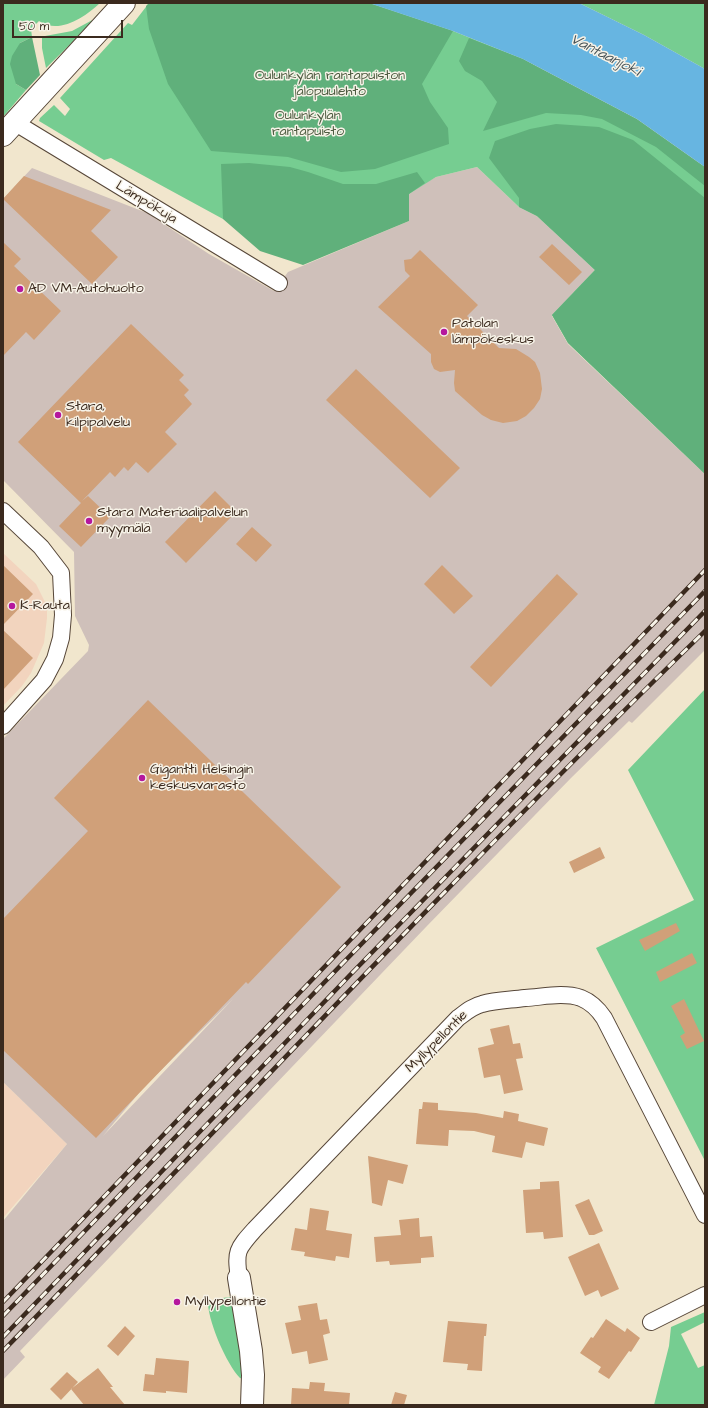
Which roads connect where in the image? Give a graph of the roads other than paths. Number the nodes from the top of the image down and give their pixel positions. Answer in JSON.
{"nodes":[{"id":1,"x":124,"y":3,"type":"edge"},
{"id":2,"x":9,"y":128,"type":"edge"},
{"id":3,"x":279,"y":283,"type":"dead end"},
{"id":4,"x":3,"y":511,"type":"edge"},
{"id":5,"x":3,"y":726,"type":"edge"},
{"id":6,"x":705,"y":1215,"type":"edge"},
{"id":7,"x":238,"y":1278,"type":"joint"},
{"id":8,"x":705,"y":1295,"type":"edge"},
{"id":9,"x":651,"y":1322,"type":"dead end"},
{"id":10,"x":252,"y":1405,"type":"edge"}],
"edges":[{"from":1,"to":2,"type":"main road"},
{"from":2,"to":3,"type":"street","name":"Lämpökuja"},
{"from":4,"to":5,"type":"street"},
{"from":6,"to":7,"type":"street","name":"Myllypellontie"},
{"from":7,"to":10,"type":"main road"},
{"from":8,"to":9,"type":"street"}]}
